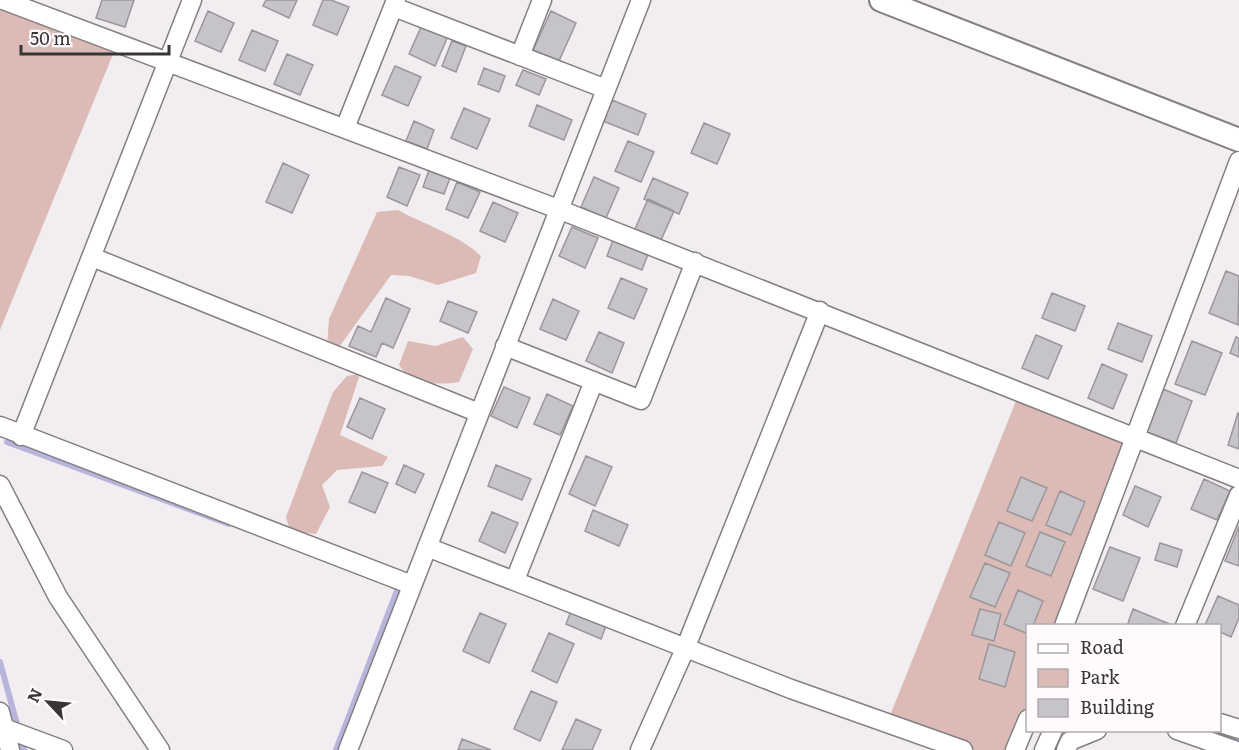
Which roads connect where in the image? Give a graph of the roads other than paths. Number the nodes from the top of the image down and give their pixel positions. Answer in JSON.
{"nodes":[{"id":1,"x":3,"y":0,"type":"edge"},
{"id":2,"x":192,"y":0,"type":"edge"},
{"id":3,"x":542,"y":0,"type":"edge"},
{"id":4,"x":641,"y":0,"type":"edge"},
{"id":5,"x":881,"y":0,"type":"edge"},
{"id":6,"x":395,"y":3,"type":"edge"},
{"id":7,"x":520,"y":56,"type":"junction"},
{"id":8,"x":169,"y":61,"type":"junction"},
{"id":9,"x":606,"y":89,"type":"junction"},
{"id":10,"x":345,"y":128,"type":"junction"},
{"id":11,"x":1239,"y":140,"type":"edge"},
{"id":12,"x":1239,"y":161,"type":"edge"},
{"id":13,"x":558,"y":209,"type":"junction"},
{"id":14,"x":92,"y":257,"type":"junction"},
{"id":15,"x":695,"y":262,"type":"junction"},
{"id":16,"x":820,"y":311,"type":"junction"},
{"id":17,"x":505,"y":346,"type":"junction"},
{"id":18,"x":594,"y":381,"type":"junction"},
{"id":19,"x":479,"y":413,"type":"junction"},
{"id":20,"x":0,"y":426,"type":"edge"},
{"id":21,"x":21,"y":436,"type":"junction"},
{"id":22,"x":1136,"y":438,"type":"junction"},
{"id":23,"x":1239,"y":479,"type":"edge"},
{"id":24,"x":0,"y":485,"type":"edge"},
{"id":25,"x":1239,"y":495,"type":"edge"},
{"id":26,"x":427,"y":547,"type":"junction"},
{"id":27,"x":515,"y":580,"type":"junction"},
{"id":28,"x":412,"y":585,"type":"junction"},
{"id":29,"x":1065,"y":624,"type":"edge"},
{"id":30,"x":1186,"y":624,"type":"edge"},
{"id":31,"x":685,"y":649,"type":"junction"},
{"id":32,"x":2,"y":720,"type":"edge"},
{"id":33,"x":1221,"y":723,"type":"edge"},
{"id":34,"x":1026,"y":724,"type":"edge"},
{"id":35,"x":1239,"y":729,"type":"edge"},
{"id":36,"x":1052,"y":732,"type":"edge"},
{"id":37,"x":1092,"y":732,"type":"edge"},
{"id":38,"x":1184,"y":732,"type":"edge"},
{"id":39,"x":10,"y":750,"type":"edge"},
{"id":40,"x":63,"y":750,"type":"edge"},
{"id":41,"x":160,"y":750,"type":"edge"},
{"id":42,"x":348,"y":750,"type":"edge"},
{"id":43,"x":640,"y":750,"type":"edge"},
{"id":44,"x":963,"y":750,"type":"edge"},
{"id":45,"x":1015,"y":750,"type":"edge"},
{"id":46,"x":1044,"y":750,"type":"edge"},
{"id":47,"x":1066,"y":750,"type":"edge"},
{"id":48,"x":1234,"y":750,"type":"edge"}],
"edges":[{"from":1,"to":8,"type":"street"},
{"from":2,"to":8,"type":"street"},
{"from":3,"to":7,"type":"street"},
{"from":4,"to":9,"type":"street"},
{"from":5,"to":11,"type":"street"},
{"from":6,"to":7,"type":"street"},
{"from":6,"to":10,"type":"street"},
{"from":7,"to":9,"type":"street"},
{"from":8,"to":10,"type":"street"},
{"from":8,"to":14,"type":"street"},
{"from":9,"to":13,"type":"street"},
{"from":10,"to":13,"type":"street"},
{"from":12,"to":22,"type":"street"},
{"from":13,"to":15,"type":"street"},
{"from":13,"to":17,"type":"street"},
{"from":14,"to":19,"type":"street"},
{"from":14,"to":21,"type":"street"},
{"from":15,"to":16,"type":"street"},
{"from":15,"to":18,"type":"street"},
{"from":16,"to":22,"type":"street"},
{"from":16,"to":31,"type":"street"},
{"from":17,"to":18,"type":"street"},
{"from":17,"to":19,"type":"street"},
{"from":18,"to":27,"type":"street"},
{"from":19,"to":26,"type":"street"},
{"from":20,"to":21,"type":"street"},
{"from":21,"to":28,"type":"street"},
{"from":22,"to":23,"type":"street"},
{"from":22,"to":29,"type":"street"},
{"from":24,"to":41,"type":"street"},
{"from":25,"to":30,"type":"street"},
{"from":26,"to":27,"type":"street"},
{"from":26,"to":28,"type":"street"},
{"from":27,"to":31,"type":"street"},
{"from":28,"to":42,"type":"street"},
{"from":31,"to":43,"type":"street"},
{"from":31,"to":44,"type":"street"},
{"from":32,"to":39,"type":"street"},
{"from":32,"to":40,"type":"street"},
{"from":33,"to":35,"type":"street"},
{"from":34,"to":45,"type":"street"},
{"from":36,"to":46,"type":"street"},
{"from":37,"to":47,"type":"street"},
{"from":38,"to":48,"type":"street"}]}
